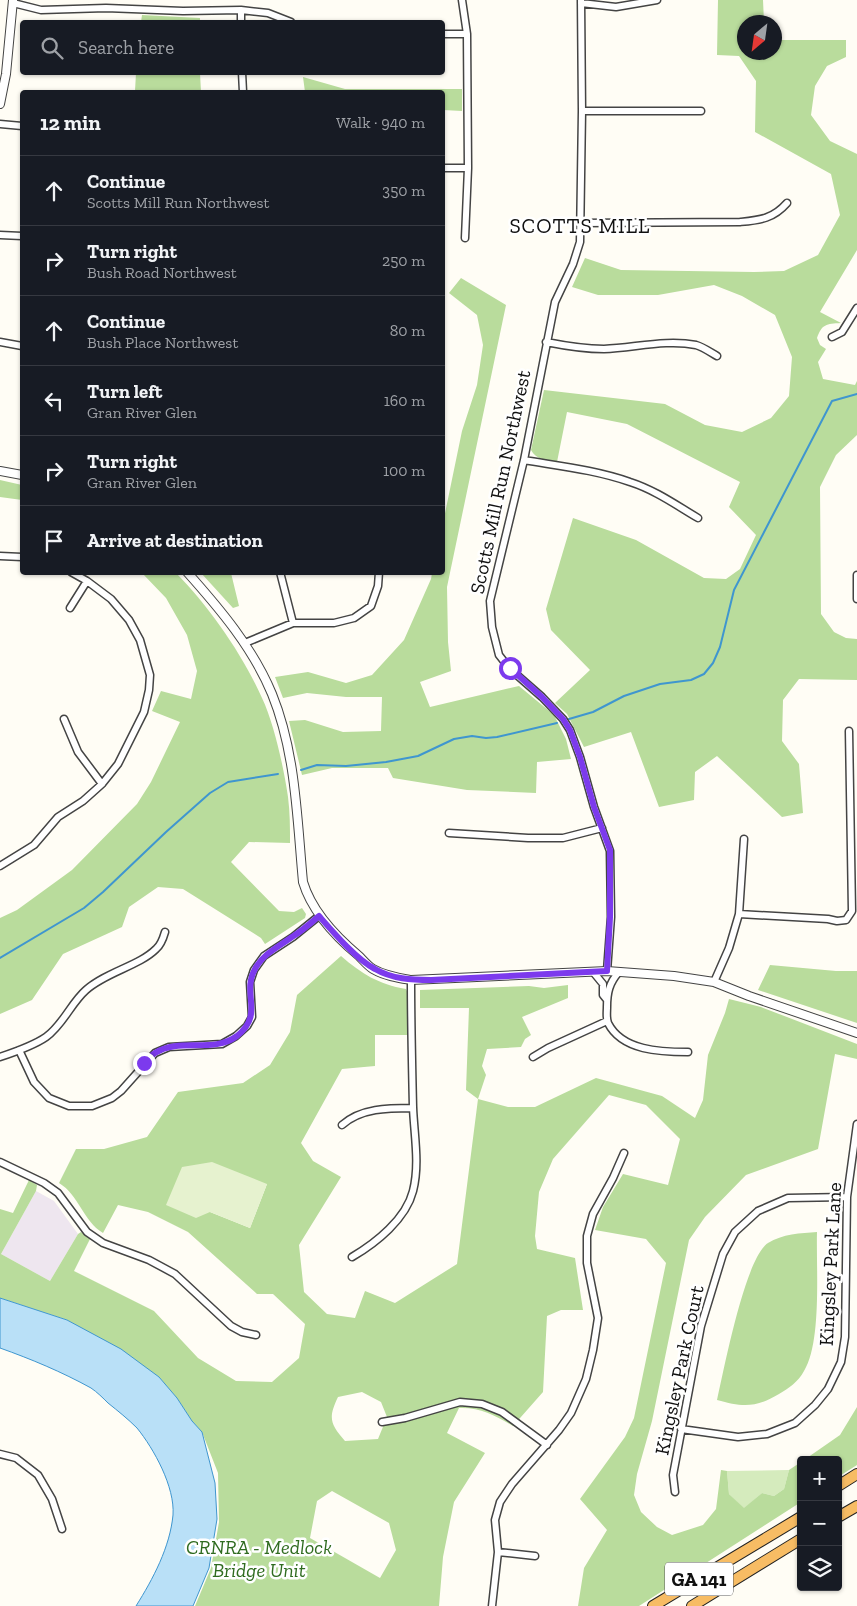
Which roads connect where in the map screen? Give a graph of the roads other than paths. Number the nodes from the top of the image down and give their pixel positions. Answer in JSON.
{"nodes":[{"id":1,"x":462,"y":0,"type":"edge"},
{"id":2,"x":657,"y":0,"type":"edge"},
{"id":3,"x":581,"y":1,"type":"edge"},
{"id":4,"x":13,"y":2,"type":"edge"},
{"id":5,"x":241,"y":10,"type":"junction"},
{"id":6,"x":241,"y":20,"type":"edge"},
{"id":7,"x":286,"y":20,"type":"edge"},
{"id":8,"x":445,"y":34,"type":"edge"},
{"id":9,"x":466,"y":34,"type":"junction"},
{"id":10,"x":242,"y":75,"type":"edge"},
{"id":11,"x":243,"y":90,"type":"edge"},
{"id":12,"x":0,"y":104,"type":"edge"},
{"id":13,"x":582,"y":111,"type":"junction"},
{"id":14,"x":701,"y":111,"type":"dead end"},
{"id":15,"x":0,"y":124,"type":"edge"},
{"id":16,"x":20,"y":126,"type":"edge"},
{"id":17,"x":445,"y":168,"type":"edge"},
{"id":18,"x":468,"y":168,"type":"junction"},
{"id":19,"x":787,"y":203,"type":"dead end"},
{"id":20,"x":580,"y":222,"type":"junction"},
{"id":21,"x":0,"y":235,"type":"edge"},
{"id":22,"x":20,"y":236,"type":"edge"},
{"id":23,"x":465,"y":238,"type":"dead end"},
{"id":24,"x":857,"y":308,"type":"edge"},
{"id":25,"x":832,"y":337,"type":"dead end"},
{"id":26,"x":0,"y":342,"type":"edge"},
{"id":27,"x":546,"y":342,"type":"junction"},
{"id":28,"x":20,"y":346,"type":"edge"},
{"id":29,"x":717,"y":356,"type":"dead end"},
{"id":30,"x":524,"y":460,"type":"junction"},
{"id":31,"x":0,"y":471,"type":"edge"},
{"id":32,"x":20,"y":475,"type":"edge"},
{"id":33,"x":698,"y":518,"type":"dead end"},
{"id":34,"x":0,"y":556,"type":"edge"},
{"id":35,"x":20,"y":557,"type":"edge"},
{"id":36,"x":76,"y":575,"type":"edge"},
{"id":37,"x":190,"y":575,"type":"edge"},
{"id":38,"x":281,"y":575,"type":"edge"},
{"id":39,"x":380,"y":575,"type":"edge"},
{"id":40,"x":857,"y":575,"type":"edge"},
{"id":41,"x":87,"y":581,"type":"junction"},
{"id":42,"x":857,"y":599,"type":"edge"},
{"id":43,"x":70,"y":608,"type":"dead end"},
{"id":44,"x":294,"y":624,"type":"junction"},
{"id":45,"x":244,"y":644,"type":"junction"},
{"id":46,"x":64,"y":720,"type":"dead end"},
{"id":47,"x":849,"y":731,"type":"dead end"},
{"id":48,"x":102,"y":784,"type":"junction"},
{"id":49,"x":602,"y":828,"type":"junction"},
{"id":50,"x":449,"y":833,"type":"dead end"},
{"id":51,"x":744,"y":839,"type":"dead end"},
{"id":52,"x":0,"y":866,"type":"edge"},
{"id":53,"x":739,"y":914,"type":"junction"},
{"id":54,"x":319,"y":916,"type":"junction"},
{"id":55,"x":165,"y":932,"type":"dead end"},
{"id":56,"x":607,"y":971,"type":"junction"},
{"id":57,"x":619,"y":972,"type":"junction"},
{"id":58,"x":594,"y":973,"type":"junction"},
{"id":59,"x":411,"y":980,"type":"junction"},
{"id":60,"x":714,"y":982,"type":"junction"},
{"id":61,"x":607,"y":1000,"type":"junction"},
{"id":62,"x":608,"y":1021,"type":"junction"},
{"id":63,"x":857,"y":1033,"type":"edge"},
{"id":64,"x":19,"y":1050,"type":"junction"},
{"id":65,"x":688,"y":1052,"type":"dead end"},
{"id":66,"x":0,"y":1057,"type":"edge"},
{"id":67,"x":533,"y":1057,"type":"dead end"},
{"id":68,"x":413,"y":1108,"type":"junction"},
{"id":69,"x":857,"y":1124,"type":"edge"},
{"id":70,"x":342,"y":1125,"type":"dead end"},
{"id":71,"x":624,"y":1153,"type":"dead end"},
{"id":72,"x":0,"y":1162,"type":"edge"},
{"id":73,"x":850,"y":1180,"type":"junction"},
{"id":74,"x":857,"y":1181,"type":"edge"},
{"id":75,"x":847,"y":1197,"type":"junction"},
{"id":76,"x":352,"y":1257,"type":"dead end"},
{"id":77,"x":256,"y":1335,"type":"dead end"},
{"id":78,"x":382,"y":1422,"type":"dead end"},
{"id":79,"x":682,"y":1429,"type":"junction"},
{"id":80,"x":547,"y":1445,"type":"junction"},
{"id":81,"x":0,"y":1454,"type":"edge"},
{"id":82,"x":857,"y":1474,"type":"edge"},
{"id":83,"x":857,"y":1482,"type":"edge"},
{"id":84,"x":842,"y":1483,"type":"edge"},
{"id":85,"x":842,"y":1491,"type":"edge"},
{"id":86,"x":675,"y":1492,"type":"dead end"},
{"id":87,"x":857,"y":1506,"type":"edge"},
{"id":88,"x":842,"y":1515,"type":"edge"},
{"id":89,"x":797,"y":1518,"type":"edge"},
{"id":90,"x":62,"y":1529,"type":"dead end"},
{"id":91,"x":797,"y":1541,"type":"edge"},
{"id":92,"x":498,"y":1552,"type":"junction"},
{"id":93,"x":535,"y":1556,"type":"dead end"},
{"id":94,"x":492,"y":1606,"type":"edge"},
{"id":95,"x":654,"y":1606,"type":"edge"},
{"id":96,"x":692,"y":1606,"type":"edge"}],
"edges":[{"from":1,"to":9,"type":"street"},
{"from":2,"to":3,"type":"street"},
{"from":3,"to":13,"type":"street","name":"Scotts Mill Run Northwest"},
{"from":4,"to":5,"type":"street"},
{"from":4,"to":12,"type":"street"},
{"from":5,"to":6,"type":"street"},
{"from":5,"to":7,"type":"street"},
{"from":8,"to":9,"type":"street"},
{"from":9,"to":18,"type":"street"},
{"from":10,"to":11,"type":"street"},
{"from":13,"to":14,"type":"street"},
{"from":13,"to":20,"type":"street","name":"Scotts Mill Run Northwest"},
{"from":15,"to":16,"type":"street"},
{"from":17,"to":18,"type":"street"},
{"from":18,"to":23,"type":"street"},
{"from":19,"to":20,"type":"street"},
{"from":20,"to":27,"type":"street","name":"Scotts Mill Run Northwest"},
{"from":21,"to":22,"type":"street"},
{"from":24,"to":25,"type":"street"},
{"from":26,"to":28,"type":"street"},
{"from":27,"to":29,"type":"street"},
{"from":27,"to":30,"type":"street","name":"Scotts Mill Run Northwest"},
{"from":30,"to":33,"type":"street"},
{"from":30,"to":49,"type":"street","name":"Scotts Mill Run Northwest"},
{"from":31,"to":32,"type":"street"},
{"from":34,"to":35,"type":"street"},
{"from":36,"to":41,"type":"street"},
{"from":37,"to":45,"type":"street"},
{"from":38,"to":44,"type":"street"},
{"from":39,"to":44,"type":"street"},
{"from":40,"to":42,"type":"street"},
{"from":41,"to":43,"type":"street"},
{"from":41,"to":48,"type":"street"},
{"from":44,"to":45,"type":"street"},
{"from":45,"to":54,"type":"street"},
{"from":46,"to":48,"type":"street"},
{"from":47,"to":53,"type":"street"},
{"from":48,"to":52,"type":"street"},
{"from":49,"to":50,"type":"street"},
{"from":49,"to":56,"type":"street","name":"Scotts Mill Run Northwest"},
{"from":51,"to":53,"type":"street"},
{"from":53,"to":60,"type":"street"},
{"from":54,"to":59,"type":"street"},
{"from":54,"to":64,"type":"street"},
{"from":55,"to":64,"type":"street"},
{"from":56,"to":57,"type":"street"},
{"from":56,"to":58,"type":"street"},
{"from":57,"to":60,"type":"street"},
{"from":57,"to":61,"type":"street"},
{"from":58,"to":59,"type":"street"},
{"from":58,"to":61,"type":"street"},
{"from":59,"to":68,"type":"street"},
{"from":60,"to":63,"type":"street"},
{"from":61,"to":62,"type":"street"},
{"from":62,"to":65,"type":"street"},
{"from":62,"to":67,"type":"street"},
{"from":64,"to":66,"type":"street"},
{"from":68,"to":70,"type":"street"},
{"from":68,"to":76,"type":"street"},
{"from":69,"to":73,"type":"street","name":"Kingsley Park Lane"},
{"from":71,"to":80,"type":"street"},
{"from":72,"to":77,"type":"street"},
{"from":73,"to":74,"type":"street"},
{"from":73,"to":75,"type":"street","name":"Kingsley Park Lane"},
{"from":75,"to":79,"type":"street","name":"Kingsley Park Court"},
{"from":75,"to":79,"type":"street","name":"Kingsley Park Lane"},
{"from":78,"to":80,"type":"street"},
{"from":79,"to":86,"type":"street","name":"Kingsley Park Court"},
{"from":80,"to":92,"type":"street"},
{"from":81,"to":90,"type":"street"},
{"from":82,"to":84,"type":"highway"},
{"from":83,"to":85,"type":"highway"},
{"from":87,"to":88,"type":"highway"},
{"from":89,"to":95,"type":"highway","number":"GA 141"},
{"from":91,"to":96,"type":"highway","number":"GA 141"},
{"from":92,"to":93,"type":"street"},
{"from":92,"to":94,"type":"street"}]}
